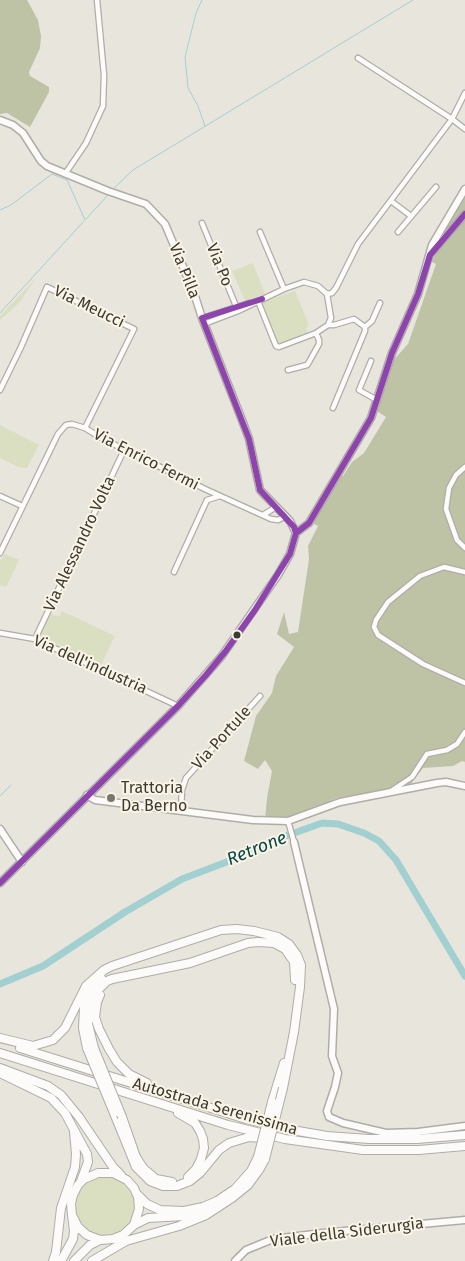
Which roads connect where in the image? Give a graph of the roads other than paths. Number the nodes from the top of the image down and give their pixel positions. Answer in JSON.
{"nodes":[{"id":1,"x":97,"y":0,"type":"edge"},
{"id":2,"x":358,"y":58,"type":"dead end"},
{"id":3,"x":465,"y":93,"type":"edge"},
{"id":4,"x":452,"y":119,"type":"junction"},
{"id":5,"x":0,"y":120,"type":"edge"},
{"id":6,"x":465,"y":129,"type":"edge"},
{"id":7,"x":65,"y":174,"type":"junction"},
{"id":8,"x":436,"y":187,"type":"dead end"},
{"id":9,"x":465,"y":189,"type":"edge"},
{"id":10,"x":391,"y":201,"type":"junction"},
{"id":11,"x":465,"y":214,"type":"edge"},
{"id":12,"x":412,"y":216,"type":"junction"},
{"id":13,"x":202,"y":223,"type":"dead end"},
{"id":14,"x":260,"y":232,"type":"dead end"},
{"id":15,"x":398,"y":232,"type":"dead end"},
{"id":16,"x":430,"y":255,"type":"junction"},
{"id":17,"x":284,"y":289,"type":"junction"},
{"id":18,"x":327,"y":294,"type":"junction"},
{"id":19,"x":258,"y":301,"type":"junction"},
{"id":20,"x":380,"y":303,"type":"dead end"},
{"id":21,"x":237,"y":309,"type":"junction"},
{"id":22,"x":203,"y":321,"type":"junction"},
{"id":23,"x":328,"y":324,"type":"junction"},
{"id":24,"x":365,"y":327,"type":"junction"},
{"id":25,"x":316,"y":333,"type":"junction"},
{"id":26,"x":371,"y":361,"type":"dead end"},
{"id":27,"x":288,"y":370,"type":"dead end"},
{"id":28,"x":0,"y":390,"type":"edge"},
{"id":29,"x":377,"y":400,"type":"junction"},
{"id":30,"x":333,"y":408,"type":"dead end"},
{"id":31,"x":85,"y":428,"type":"junction"},
{"id":32,"x":124,"y":450,"type":"junction"},
{"id":33,"x":465,"y":467,"type":"edge"},
{"id":34,"x":0,"y":496,"type":"edge"},
{"id":35,"x":220,"y":496,"type":"junction"},
{"id":36,"x":22,"y":506,"type":"junction"},
{"id":37,"x":281,"y":512,"type":"junction"},
{"id":38,"x":263,"y":515,"type":"junction"},
{"id":39,"x":295,"y":530,"type":"junction"},
{"id":40,"x":465,"y":548,"type":"edge"},
{"id":41,"x":0,"y":553,"type":"edge"},
{"id":42,"x":174,"y":572,"type":"dead end"},
{"id":43,"x":465,"y":572,"type":"edge"},
{"id":44,"x":0,"y":633,"type":"edge"},
{"id":45,"x":35,"y":639,"type":"junction"},
{"id":46,"x":465,"y":683,"type":"edge"},
{"id":47,"x":260,"y":696,"type":"dead end"},
{"id":48,"x":178,"y":706,"type":"junction"},
{"id":49,"x":465,"y":732,"type":"edge"},
{"id":50,"x":465,"y":786,"type":"edge"},
{"id":51,"x":387,"y":794,"type":"junction"},
{"id":52,"x":87,"y":795,"type":"junction"},
{"id":53,"x":181,"y":810,"type":"junction"},
{"id":54,"x":289,"y":824,"type":"junction"},
{"id":55,"x":0,"y":829,"type":"edge"},
{"id":56,"x":294,"y":842,"type":"joint"},
{"id":57,"x":22,"y":862,"type":"junction"},
{"id":58,"x":0,"y":883,"type":"edge"},
{"id":59,"x":120,"y":963,"type":"junction"},
{"id":60,"x":136,"y":974,"type":"junction"},
{"id":61,"x":0,"y":1040,"type":"edge"},
{"id":62,"x":90,"y":1048,"type":"junction"},
{"id":63,"x":0,"y":1053,"type":"edge"},
{"id":64,"x":0,"y":1068,"type":"edge"},
{"id":65,"x":60,"y":1072,"type":"junction"},
{"id":66,"x":0,"y":1073,"type":"edge"},
{"id":67,"x":246,"y":1119,"type":"junction"},
{"id":68,"x":72,"y":1122,"type":"junction"},
{"id":69,"x":465,"y":1126,"type":"edge"},
{"id":70,"x":465,"y":1135,"type":"edge"},
{"id":71,"x":465,"y":1146,"type":"edge"},
{"id":72,"x":363,"y":1150,"type":"junction"},
{"id":73,"x":261,"y":1158,"type":"junction"},
{"id":74,"x":122,"y":1177,"type":"junction"},
{"id":75,"x":82,"y":1181,"type":"junction"},
{"id":76,"x":136,"y":1193,"type":"junction"},
{"id":77,"x":223,"y":1204,"type":"junction"},
{"id":78,"x":72,"y":1215,"type":"junction"},
{"id":79,"x":465,"y":1220,"type":"edge"},
{"id":80,"x":134,"y":1225,"type":"junction"},
{"id":81,"x":100,"y":1240,"type":"junction"},
{"id":82,"x":53,"y":1261,"type":"edge"},
{"id":83,"x":62,"y":1261,"type":"edge"},
{"id":84,"x":74,"y":1261,"type":"edge"},
{"id":85,"x":92,"y":1261,"type":"edge"},
{"id":86,"x":235,"y":1261,"type":"edge"}],
"edges":[{"from":1,"to":7,"type":"street"},
{"from":2,"to":4,"type":"street"},
{"from":3,"to":4,"type":"street"},
{"from":4,"to":6,"type":"street"},
{"from":4,"to":10,"type":"street"},
{"from":5,"to":7,"type":"street","name":"Via Pilla"},
{"from":7,"to":22,"type":"street","name":"Via Pilla"},
{"from":8,"to":12,"type":"street"},
{"from":9,"to":16,"type":"street"},
{"from":10,"to":12,"type":"street"},
{"from":10,"to":18,"type":"street"},
{"from":11,"to":16,"type":"street"},
{"from":12,"to":15,"type":"street"},
{"from":13,"to":21,"type":"street","name":"Via Po"},
{"from":14,"to":17,"type":"street"},
{"from":16,"to":29,"type":"street"},
{"from":17,"to":18,"type":"street"},
{"from":17,"to":19,"type":"street"},
{"from":18,"to":23,"type":"street"},
{"from":19,"to":21,"type":"street"},
{"from":19,"to":25,"type":"street"},
{"from":20,"to":24,"type":"street"},
{"from":21,"to":22,"type":"street"},
{"from":22,"to":37,"type":"street","name":"Via Pilla"},
{"from":23,"to":24,"type":"street"},
{"from":23,"to":25,"type":"street"},
{"from":24,"to":30,"type":"street"},
{"from":25,"to":27,"type":"street"},
{"from":26,"to":29,"type":"street"},
{"from":28,"to":31,"type":"street","name":"Via Meucci"},
{"from":29,"to":39,"type":"street"},
{"from":31,"to":32,"type":"street","name":"Via Enrico Fermi"},
{"from":31,"to":36,"type":"street","name":"Via Enrico Fermi"},
{"from":32,"to":35,"type":"street","name":"Via Enrico Fermi"},
{"from":32,"to":45,"type":"street","name":"Via Alessandro Volta"},
{"from":33,"to":40,"type":"street"},
{"from":34,"to":36,"type":"street"},
{"from":35,"to":38,"type":"street","name":"Via Enrico Fermi"},
{"from":35,"to":42,"type":"street","name":"Via Enrico Fermi"},
{"from":36,"to":41,"type":"street"},
{"from":37,"to":38,"type":"street"},
{"from":37,"to":38,"type":"street","name":"Via Enrico Fermi"},
{"from":37,"to":39,"type":"street","name":"Via Pilla"},
{"from":39,"to":48,"type":"street"},
{"from":43,"to":46,"type":"street"},
{"from":44,"to":45,"type":"street","name":"Via dell'industria"},
{"from":45,"to":48,"type":"street","name":"Via dell'industria"},
{"from":47,"to":53,"type":"street","name":"Via Portule"},
{"from":48,"to":52,"type":"street"},
{"from":49,"to":51,"type":"street"},
{"from":50,"to":51,"type":"street"},
{"from":51,"to":54,"type":"street"},
{"from":52,"to":53,"type":"street"},
{"from":52,"to":57,"type":"street"},
{"from":53,"to":54,"type":"street"},
{"from":54,"to":56,"type":"street"},
{"from":55,"to":57,"type":"street"},
{"from":56,"to":69,"type":"street"},
{"from":57,"to":58,"type":"street"},
{"from":59,"to":61,"type":"highway"},
{"from":59,"to":62,"type":"highway"},
{"from":59,"to":73,"type":"highway","bridge":true},
{"from":60,"to":62,"type":"highway"},
{"from":60,"to":67,"type":"highway"},
{"from":60,"to":73,"type":"highway","bridge":true},
{"from":61,"to":67,"type":"highway","name":"Autostrada Serenissima"},
{"from":62,"to":65,"type":"highway","bridge":true},
{"from":62,"to":72,"type":"highway","bridge":true},
{"from":63,"to":65,"type":"highway","name":"Autostrada Serenissima"},
{"from":64,"to":74,"type":"highway"},
{"from":65,"to":72,"type":"highway","name":"Autostrada Serenissima"},
{"from":66,"to":68,"type":"highway"},
{"from":67,"to":70,"type":"highway","name":"Autostrada Serenissima"},
{"from":68,"to":75,"type":"highway"},
{"from":68,"to":82,"type":"highway"},
{"from":71,"to":72,"type":"highway","name":"Autostrada Serenissima"},
{"from":73,"to":76,"type":"highway"},
{"from":73,"to":77,"type":"highway"},
{"from":74,"to":75,"type":"highway"},
{"from":74,"to":76,"type":"highway"},
{"from":75,"to":78,"type":"highway"},
{"from":76,"to":80,"type":"highway"},
{"from":77,"to":80,"type":"highway"},
{"from":77,"to":85,"type":"highway"},
{"from":78,"to":81,"type":"highway"},
{"from":78,"to":83,"type":"highway"},
{"from":79,"to":86,"type":"street","name":"Viale della Siderurgia"},
{"from":80,"to":81,"type":"highway"},
{"from":81,"to":84,"type":"highway"}]}
